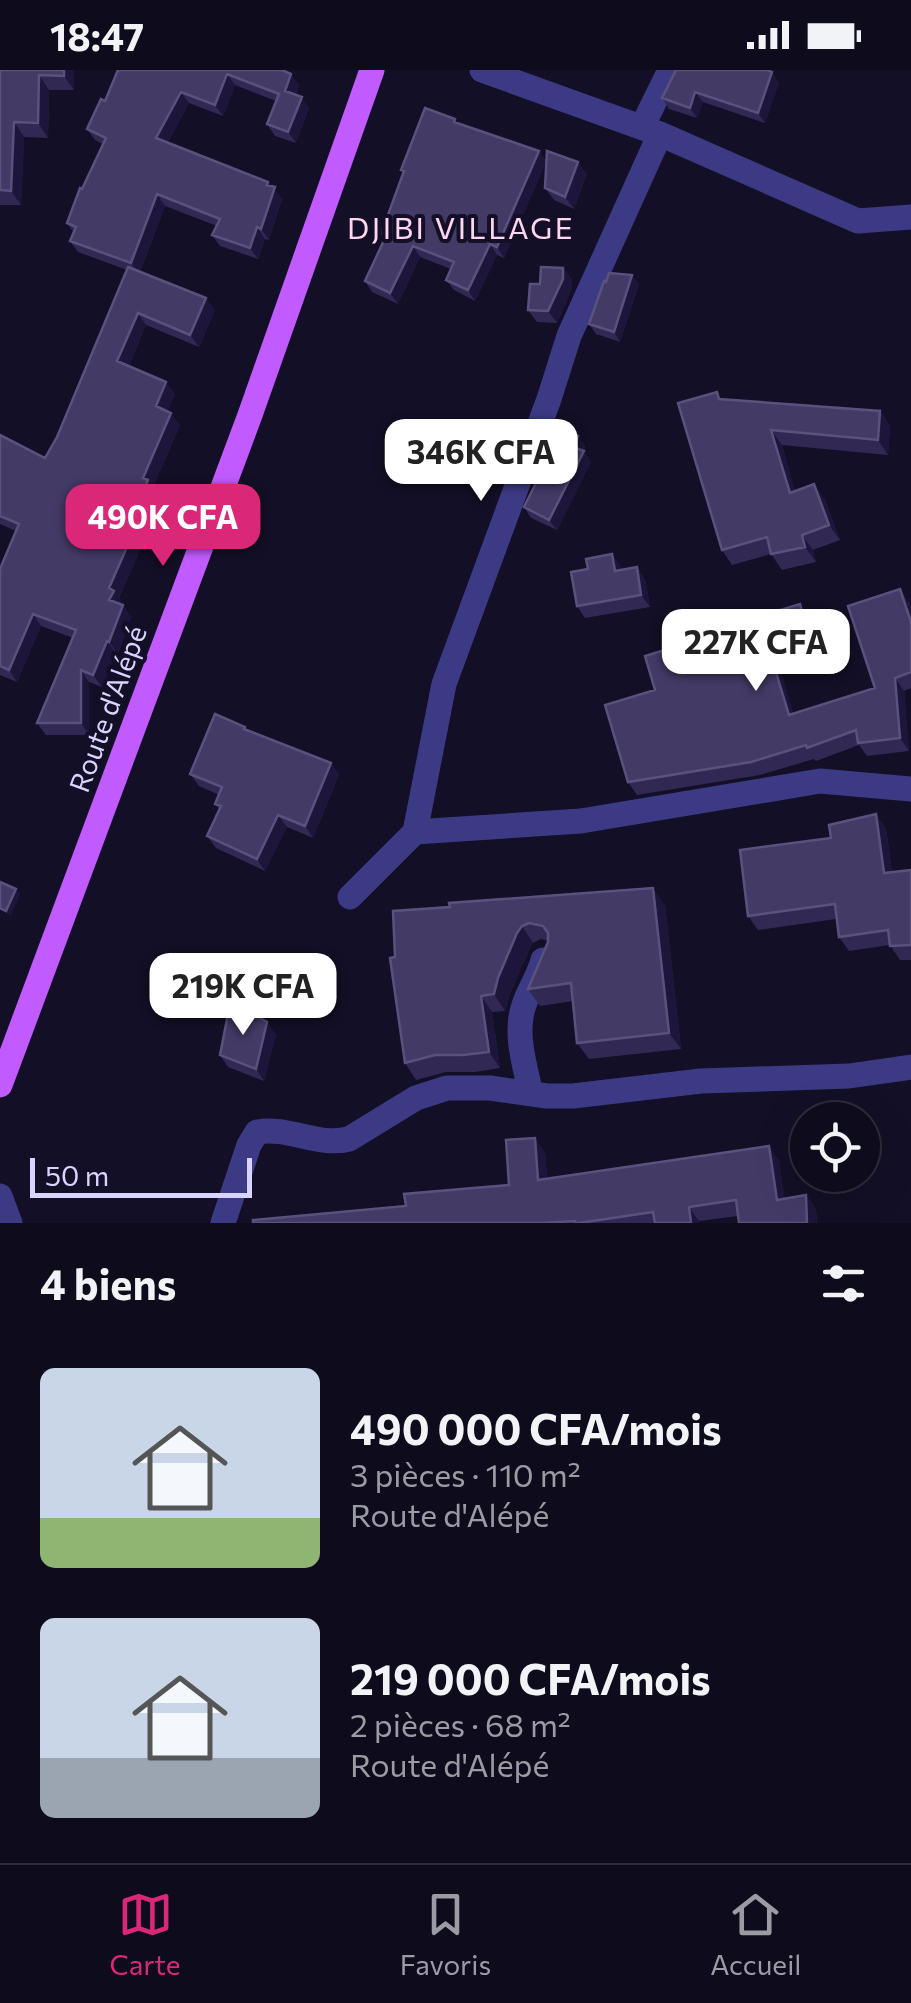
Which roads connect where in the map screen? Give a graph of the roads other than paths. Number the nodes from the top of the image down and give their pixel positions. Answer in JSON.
{"nodes":[{"id":1,"x":372,"y":70,"type":"edge"},
{"id":2,"x":482,"y":70,"type":"edge"},
{"id":3,"x":670,"y":70,"type":"edge"},
{"id":4,"x":651,"y":130,"type":"junction"},
{"id":5,"x":911,"y":217,"type":"edge"},
{"id":6,"x":911,"y":790,"type":"edge"},
{"id":7,"x":415,"y":832,"type":"junction"},
{"id":8,"x":350,"y":897,"type":"dead end"},
{"id":9,"x":544,"y":955,"type":"edge"},
{"id":10,"x":911,"y":1067,"type":"edge"},
{"id":11,"x":0,"y":1086,"type":"edge"},
{"id":12,"x":531,"y":1094,"type":"junction"},
{"id":13,"x":0,"y":1196,"type":"edge"},
{"id":14,"x":10,"y":1223,"type":"edge"},
{"id":15,"x":223,"y":1223,"type":"edge"}],
"edges":[{"from":1,"to":11,"type":"main road","name":"Route d'Alépé"},
{"from":2,"to":4,"type":"street"},
{"from":3,"to":4,"type":"street"},
{"from":4,"to":5,"type":"street"},
{"from":4,"to":7,"type":"street"},
{"from":6,"to":7,"type":"street"},
{"from":7,"to":8,"type":"street"},
{"from":9,"to":12,"type":"street"},
{"from":10,"to":12,"type":"street"},
{"from":12,"to":15,"type":"street"},
{"from":13,"to":14,"type":"street"}]}
